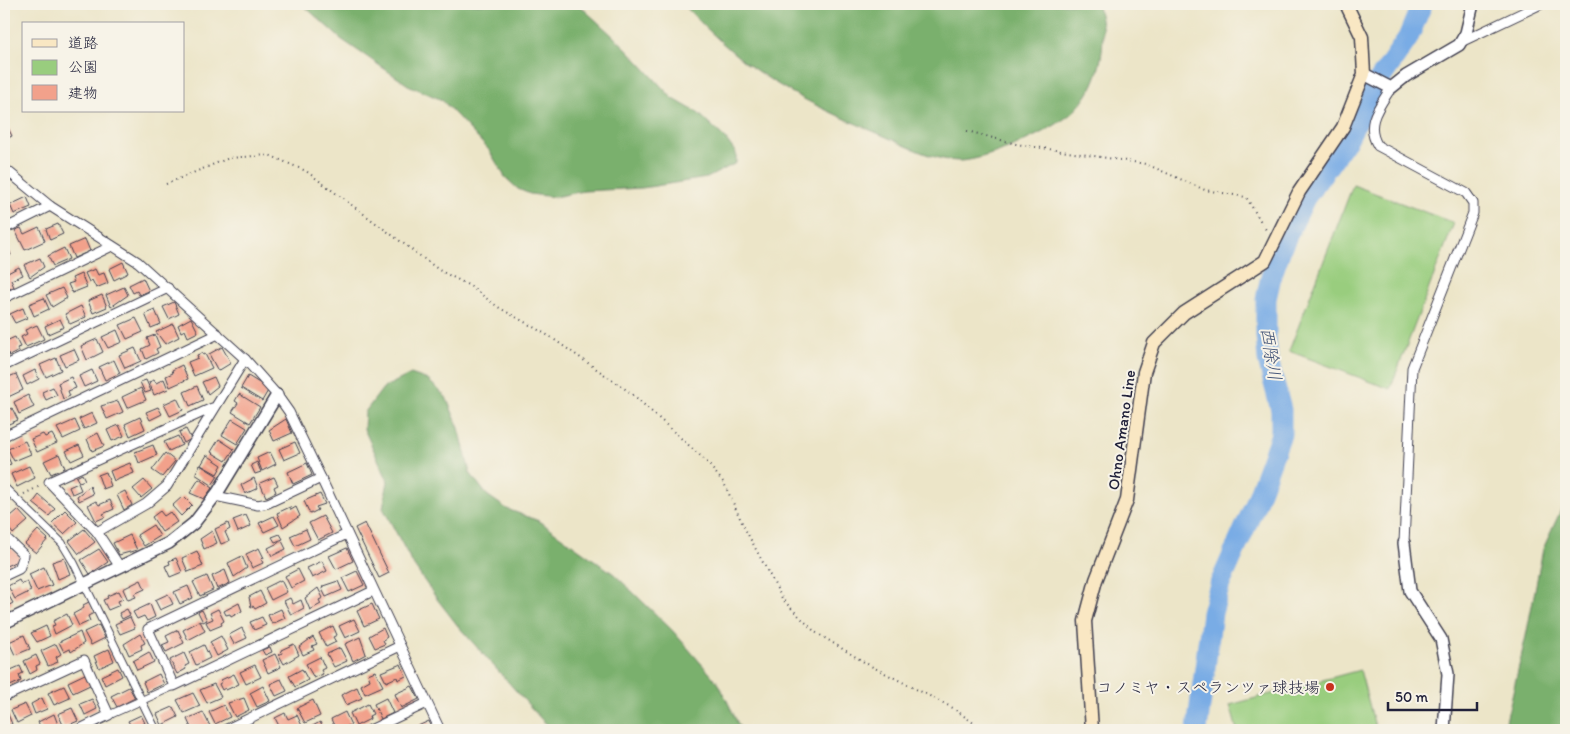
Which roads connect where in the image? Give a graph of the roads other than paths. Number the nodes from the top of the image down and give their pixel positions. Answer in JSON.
{"nodes":[{"id":1,"x":1346,"y":4,"type":"edge"},
{"id":2,"x":1472,"y":4,"type":"edge"},
{"id":3,"x":1541,"y":4,"type":"edge"},
{"id":4,"x":1463,"y":40,"type":"junction"},
{"id":5,"x":1368,"y":76,"type":"junction"},
{"id":6,"x":1388,"y":86,"type":"junction"},
{"id":7,"x":4,"y":168,"type":"edge"},
{"id":8,"x":50,"y":206,"type":"junction"},
{"id":9,"x":4,"y":228,"type":"edge"},
{"id":10,"x":112,"y":246,"type":"junction"},
{"id":11,"x":168,"y":288,"type":"junction"},
{"id":12,"x":4,"y":298,"type":"edge"},
{"id":13,"x":218,"y":334,"type":"junction"},
{"id":14,"x":245,"y":358,"type":"junction"},
{"id":15,"x":4,"y":366,"type":"edge"},
{"id":16,"x":277,"y":394,"type":"junction"},
{"id":17,"x":212,"y":408,"type":"junction"},
{"id":18,"x":4,"y":436,"type":"edge"},
{"id":19,"x":321,"y":478,"type":"junction"},
{"id":20,"x":4,"y":487,"type":"edge"},
{"id":21,"x":215,"y":496,"type":"junction"},
{"id":22,"x":97,"y":532,"type":"junction"},
{"id":23,"x":346,"y":534,"type":"junction"},
{"id":24,"x":4,"y":536,"type":"edge"},
{"id":25,"x":1404,"y":543,"type":"joint"},
{"id":26,"x":120,"y":567,"type":"junction"},
{"id":27,"x":4,"y":576,"type":"edge"},
{"id":28,"x":85,"y":585,"type":"junction"},
{"id":29,"x":374,"y":591,"type":"junction"},
{"id":30,"x":4,"y":623,"type":"edge"},
{"id":31,"x":400,"y":646,"type":"junction"},
{"id":32,"x":174,"y":686,"type":"junction"},
{"id":33,"x":4,"y":697,"type":"edge"},
{"id":34,"x":142,"y":701,"type":"junction"},
{"id":35,"x":427,"y":703,"type":"junction"},
{"id":36,"x":109,"y":715,"type":"junction"},
{"id":37,"x":78,"y":730,"type":"edge"},
{"id":38,"x":156,"y":730,"type":"edge"},
{"id":39,"x":225,"y":730,"type":"edge"},
{"id":40,"x":370,"y":730,"type":"edge"},
{"id":41,"x":440,"y":730,"type":"edge"},
{"id":42,"x":1092,"y":730,"type":"edge"},
{"id":43,"x":1444,"y":730,"type":"edge"}],
"edges":[{"from":1,"to":5,"type":"main road","name":"Ohno Amano Line"},
{"from":2,"to":4,"type":"street"},
{"from":3,"to":4,"type":"street"},
{"from":4,"to":6,"type":"street"},
{"from":5,"to":6,"type":"street"},
{"from":5,"to":42,"type":"main road","name":"Ohno Amano Line"},
{"from":6,"to":25,"type":"street"},
{"from":7,"to":8,"type":"street"},
{"from":8,"to":9,"type":"street"},
{"from":8,"to":10,"type":"street"},
{"from":10,"to":11,"type":"street"},
{"from":10,"to":12,"type":"street"},
{"from":11,"to":13,"type":"street"},
{"from":11,"to":15,"type":"street"},
{"from":13,"to":14,"type":"street"},
{"from":13,"to":18,"type":"street"},
{"from":14,"to":16,"type":"street"},
{"from":14,"to":17,"type":"street"},
{"from":16,"to":19,"type":"street"},
{"from":16,"to":21,"type":"street"},
{"from":17,"to":22,"type":"street"},
{"from":17,"to":22,"type":"street"},
{"from":19,"to":21,"type":"street"},
{"from":19,"to":23,"type":"street"},
{"from":20,"to":28,"type":"street"},
{"from":21,"to":26,"type":"street"},
{"from":22,"to":26,"type":"street"},
{"from":23,"to":29,"type":"street"},
{"from":23,"to":32,"type":"street"},
{"from":24,"to":27,"type":"street"},
{"from":25,"to":43,"type":"street"},
{"from":26,"to":28,"type":"street"},
{"from":28,"to":30,"type":"street"},
{"from":28,"to":34,"type":"street"},
{"from":29,"to":31,"type":"street"},
{"from":29,"to":32,"type":"street"},
{"from":31,"to":35,"type":"street"},
{"from":31,"to":39,"type":"street"},
{"from":32,"to":34,"type":"street"},
{"from":33,"to":36,"type":"street"},
{"from":34,"to":36,"type":"street"},
{"from":34,"to":38,"type":"street"},
{"from":35,"to":40,"type":"street"},
{"from":35,"to":41,"type":"street"},
{"from":36,"to":37,"type":"street"}]}
